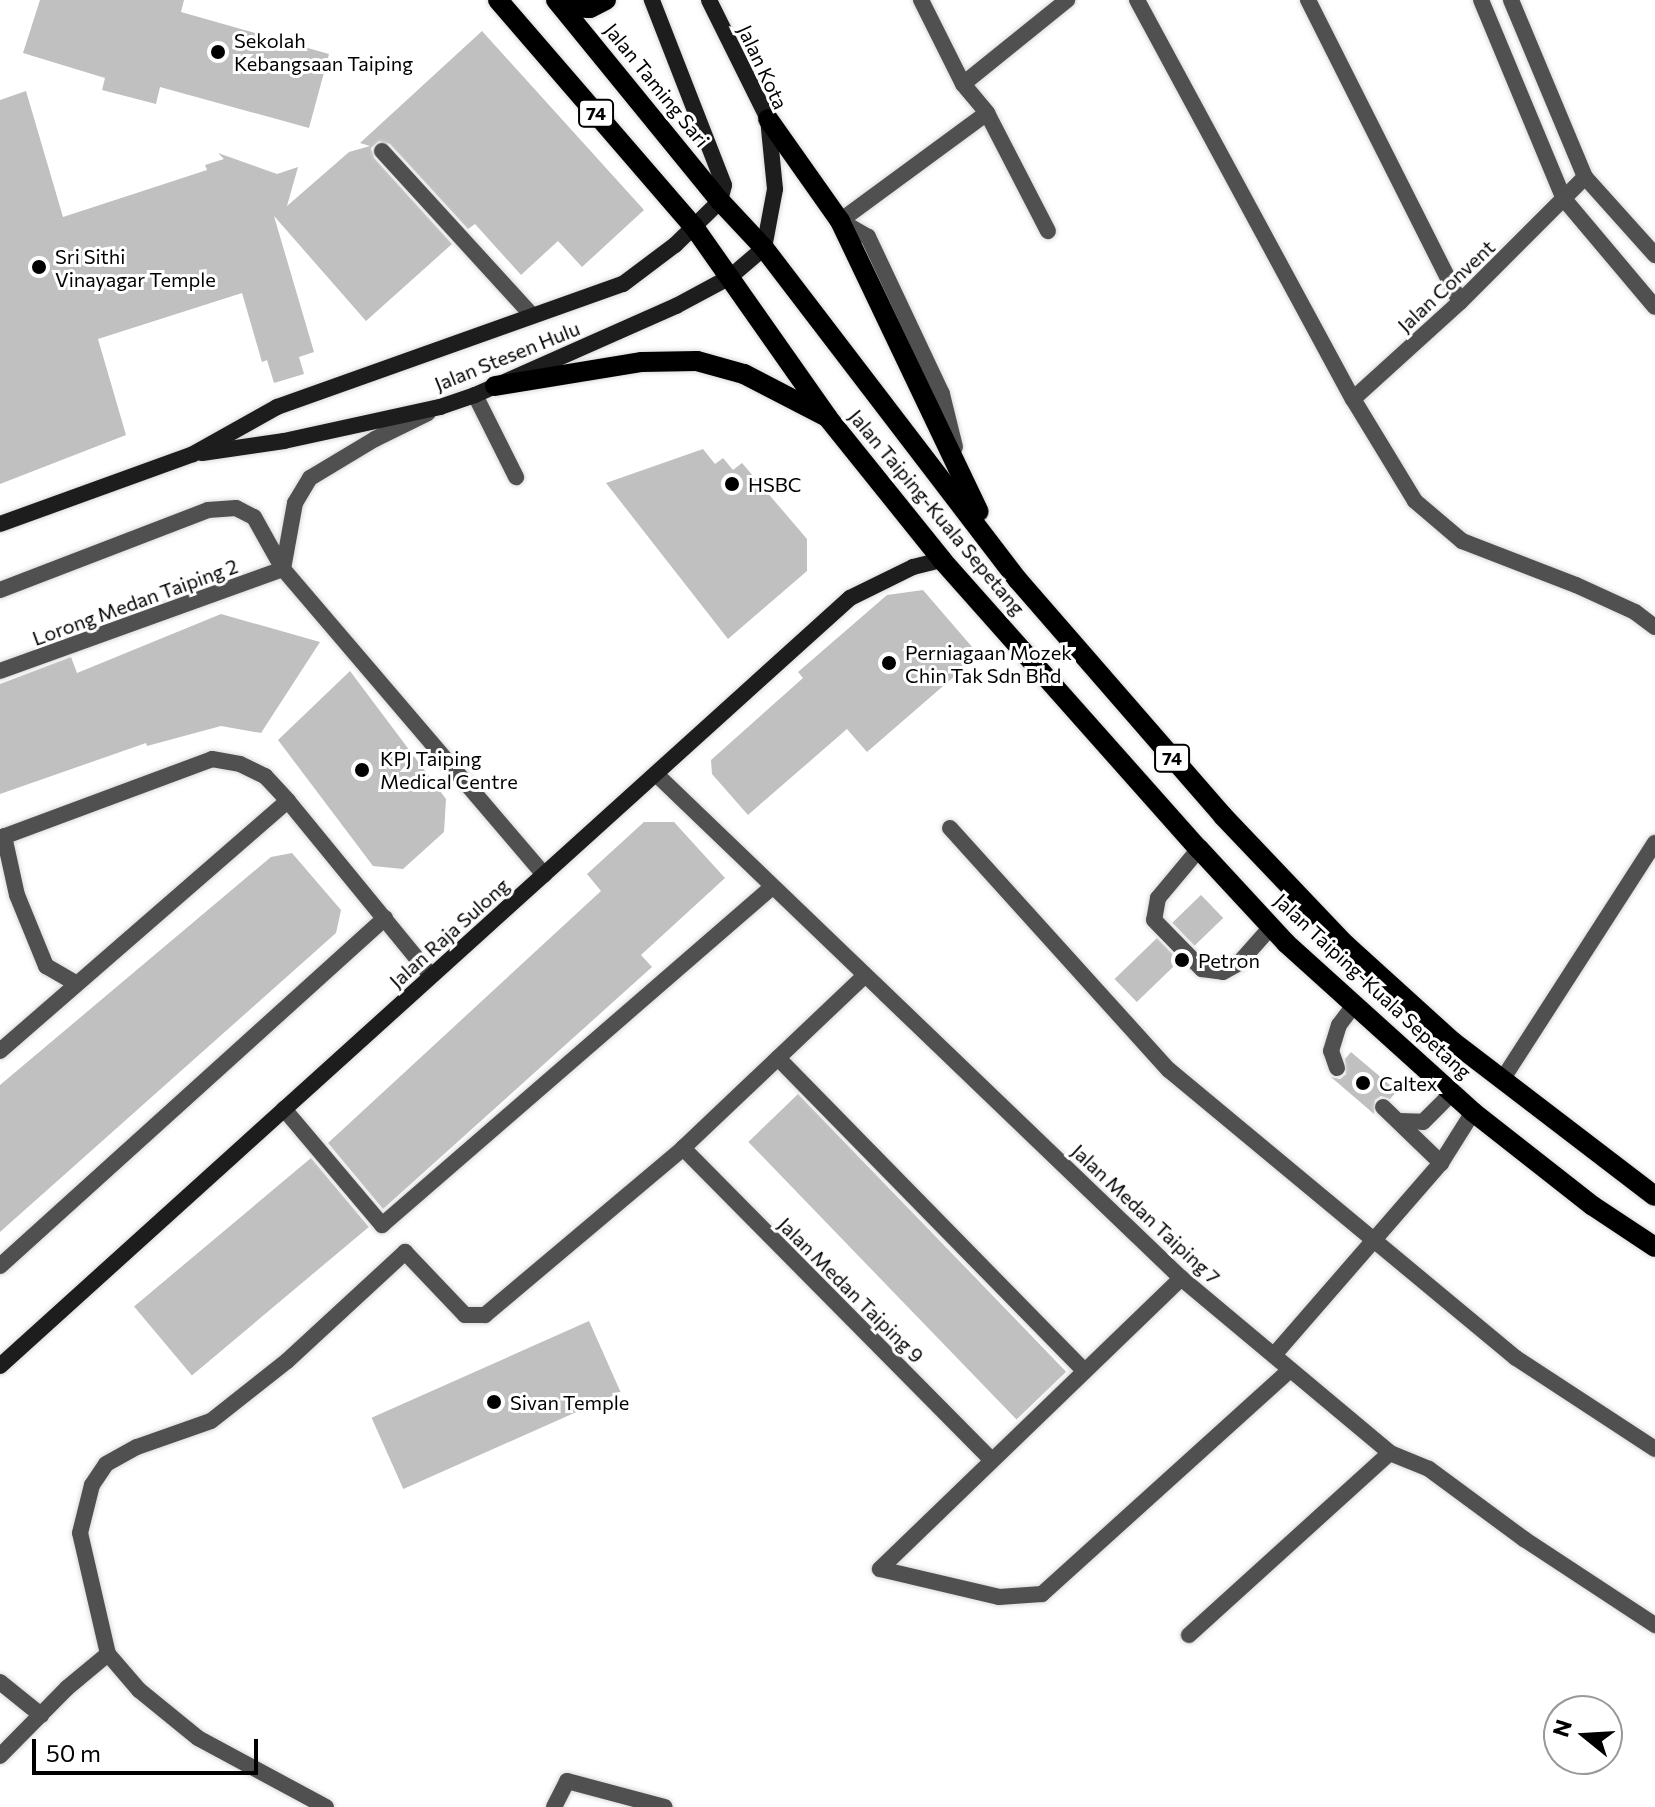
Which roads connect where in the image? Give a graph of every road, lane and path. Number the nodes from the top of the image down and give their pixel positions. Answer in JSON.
{"nodes":[{"id":1,"x":498,"y":0,"type":"edge"},
{"id":2,"x":606,"y":0,"type":"edge"},
{"id":3,"x":652,"y":0,"type":"edge"},
{"id":4,"x":709,"y":0,"type":"edge"},
{"id":5,"x":921,"y":0,"type":"edge"},
{"id":6,"x":1067,"y":0,"type":"edge"},
{"id":7,"x":1137,"y":0,"type":"edge"},
{"id":8,"x":1308,"y":0,"type":"edge"},
{"id":9,"x":1481,"y":0,"type":"edge"},
{"id":10,"x":1511,"y":0,"type":"edge"},
{"id":11,"x":560,"y":4,"type":"edge"},
{"id":12,"x":963,"y":84,"type":"junction"},
{"id":13,"x":987,"y":113,"type":"junction"},
{"id":14,"x":768,"y":119,"type":"junction"},
{"id":15,"x":382,"y":151,"type":"dead end"},
{"id":16,"x":1585,"y":177,"type":"junction"},
{"id":17,"x":1564,"y":199,"type":"junction"},
{"id":18,"x":720,"y":201,"type":"junction"},
{"id":19,"x":840,"y":221,"type":"junction"},
{"id":20,"x":694,"y":227,"type":"junction"},
{"id":21,"x":1048,"y":231,"type":"dead end"},
{"id":22,"x":764,"y":248,"type":"junction"},
{"id":23,"x":1655,"y":255,"type":"edge"},
{"id":24,"x":730,"y":277,"type":"junction"},
{"id":25,"x":1460,"y":302,"type":"junction"},
{"id":26,"x":1655,"y":307,"type":"edge"},
{"id":27,"x":532,"y":315,"type":"junction"},
{"id":28,"x":495,"y":386,"type":"junction"},
{"id":29,"x":475,"y":395,"type":"junction"},
{"id":30,"x":1353,"y":399,"type":"junction"},
{"id":31,"x":440,"y":407,"type":"junction"},
{"id":32,"x":828,"y":418,"type":"junction"},
{"id":33,"x":193,"y":454,"type":"junction"},
{"id":34,"x":516,"y":477,"type":"dead end"},
{"id":35,"x":0,"y":524,"type":"edge"},
{"id":36,"x":942,"y":560,"type":"junction"},
{"id":37,"x":283,"y":569,"type":"junction"},
{"id":38,"x":1018,"y":580,"type":"junction"},
{"id":39,"x":0,"y":590,"type":"edge"},
{"id":40,"x":1655,"y":627,"type":"edge"},
{"id":41,"x":0,"y":671,"type":"edge"},
{"id":42,"x":656,"y":774,"type":"junction"},
{"id":43,"x":288,"y":801,"type":"junction"},
{"id":44,"x":950,"y":828,"type":"dead end"},
{"id":45,"x":2,"y":837,"type":"edge"},
{"id":46,"x":1655,"y":843,"type":"edge"},
{"id":47,"x":1199,"y":849,"type":"junction"},
{"id":48,"x":544,"y":875,"type":"junction"},
{"id":49,"x":772,"y":887,"type":"junction"},
{"id":50,"x":385,"y":918,"type":"junction"},
{"id":51,"x":1271,"y":927,"type":"junction"},
{"id":52,"x":865,"y":975,"type":"junction"},
{"id":53,"x":431,"y":976,"type":"junction"},
{"id":54,"x":76,"y":983,"type":"junction"},
{"id":55,"x":1355,"y":1004,"type":"junction"},
{"id":56,"x":0,"y":1051,"type":"edge"},
{"id":57,"x":778,"y":1058,"type":"junction"},
{"id":58,"x":1337,"y":1068,"type":"dead end"},
{"id":59,"x":1502,"y":1080,"type":"junction"},
{"id":60,"x":1453,"y":1092,"type":"junction"},
{"id":61,"x":1383,"y":1107,"type":"dead end"},
{"id":62,"x":284,"y":1109,"type":"junction"},
{"id":63,"x":1473,"y":1112,"type":"junction"},
{"id":64,"x":1399,"y":1121,"type":"junction"},
{"id":65,"x":683,"y":1148,"type":"junction"},
{"id":66,"x":1441,"y":1163,"type":"junction"},
{"id":67,"x":1655,"y":1196,"type":"edge"},
{"id":68,"x":1376,"y":1241,"type":"junction"},
{"id":69,"x":1655,"y":1247,"type":"edge"},
{"id":70,"x":0,"y":1266,"type":"edge"},
{"id":71,"x":1181,"y":1278,"type":"junction"},
{"id":72,"x":1274,"y":1355,"type":"junction"},
{"id":73,"x":0,"y":1366,"type":"edge"},
{"id":74,"x":1290,"y":1370,"type":"junction"},
{"id":75,"x":1084,"y":1371,"type":"junction"},
{"id":76,"x":1655,"y":1449,"type":"edge"},
{"id":77,"x":1390,"y":1453,"type":"junction"},
{"id":78,"x":991,"y":1459,"type":"junction"},
{"id":79,"x":1655,"y":1625,"type":"edge"},
{"id":80,"x":1189,"y":1635,"type":"dead end"},
{"id":81,"x":108,"y":1654,"type":"junction"},
{"id":82,"x":0,"y":1682,"type":"edge"},
{"id":83,"x":41,"y":1715,"type":"junction"},
{"id":84,"x":0,"y":1756,"type":"edge"},
{"id":85,"x":326,"y":1807,"type":"edge"},
{"id":86,"x":554,"y":1807,"type":"edge"},
{"id":87,"x":665,"y":1807,"type":"edge"}],
"edges":[{"from":1,"to":20,"type":"main road","number":"74"},
{"from":2,"to":11,"type":"main road"},
{"from":3,"to":18,"type":"main road"},
{"from":4,"to":14,"type":"main road","name":"Jalan Kota"},
{"from":5,"to":12,"type":"street"},
{"from":6,"to":12,"type":"street"},
{"from":7,"to":30,"type":"street"},
{"from":8,"to":25,"type":"street"},
{"from":9,"to":17,"type":"street"},
{"from":10,"to":16,"type":"street"},
{"from":11,"to":18,"type":"main road","name":"Jalan Taming Sari","number":"74"},
{"from":12,"to":13,"type":"street"},
{"from":13,"to":19,"type":"street"},
{"from":13,"to":21,"type":"street"},
{"from":14,"to":19,"type":"main road"},
{"from":14,"to":22,"type":"main road","name":"Jalan Kota"},
{"from":15,"to":27,"type":"street"},
{"from":16,"to":17,"type":"street","name":"Jalan Convent"},
{"from":16,"to":23,"type":"street"},
{"from":17,"to":25,"type":"street","name":"Jalan Convent"},
{"from":17,"to":26,"type":"street"},
{"from":18,"to":20,"type":"main road","name":"Jalan Stesen Hulu"},
{"from":18,"to":22,"type":"main road","number":"74"},
{"from":19,"to":38,"type":"main road"},
{"from":20,"to":24,"type":"main road","number":"74"},
{"from":20,"to":27,"type":"main road","name":"Jalan Stesen Hulu"},
{"from":22,"to":24,"type":"main road","name":"Jalan Stesen Hulu"},
{"from":22,"to":38,"type":"main road","name":"Jalan Taiping-Kuala Sepetang","number":"74"},
{"from":24,"to":28,"type":"main road","name":"Jalan Stesen Hulu"},
{"from":24,"to":32,"type":"main road","name":"Jalan Taiping-Kuala Sepetang","number":"74"},
{"from":25,"to":30,"type":"street","name":"Jalan Convent"},
{"from":27,"to":33,"type":"main road","name":"Jalan Stesen Hulu"},
{"from":28,"to":29,"type":"main road","name":"Jalan Stesen Hulu"},
{"from":28,"to":32,"type":"main road"},
{"from":29,"to":31,"type":"main road","name":"Jalan Stesen Hulu"},
{"from":29,"to":34,"type":"street"},
{"from":30,"to":40,"type":"street"},
{"from":31,"to":33,"type":"main road","name":"Jalan Stesen Hulu"},
{"from":31,"to":37,"type":"street"},
{"from":32,"to":36,"type":"main road","name":"Jalan Taiping-Kuala Sepetang","number":"74"},
{"from":33,"to":35,"type":"main road","name":"Jalan Stesen Hulu"},
{"from":36,"to":42,"type":"main road","name":"Jalan Raja Sulong"},
{"from":36,"to":47,"type":"main road","name":"Jalan Taiping-Kuala Sepetang","number":"74"},
{"from":37,"to":39,"type":"street"},
{"from":37,"to":41,"type":"street","name":"Lorong Medan Taiping 2"},
{"from":37,"to":48,"type":"street"},
{"from":38,"to":59,"type":"main road","name":"Jalan Taiping-Kuala Sepetang","number":"74"},
{"from":42,"to":48,"type":"main road","name":"Jalan Raja Sulong"},
{"from":42,"to":49,"type":"street","name":"Jalan Medan Taiping 7"},
{"from":43,"to":45,"type":"street"},
{"from":43,"to":50,"type":"street"},
{"from":43,"to":54,"type":"street"},
{"from":44,"to":68,"type":"street"},
{"from":45,"to":54,"type":"street"},
{"from":46,"to":59,"type":"street"},
{"from":47,"to":51,"type":"main road","name":"Jalan Taiping-Kuala Sepetang","number":"74"},
{"from":47,"to":51,"type":"street"},
{"from":48,"to":53,"type":"main road","name":"Jalan Raja Sulong"},
{"from":49,"to":52,"type":"street","name":"Jalan Medan Taiping 7"},
{"from":49,"to":62,"type":"street"},
{"from":50,"to":53,"type":"street"},
{"from":50,"to":70,"type":"street"},
{"from":51,"to":55,"type":"main road","name":"Jalan Taiping-Kuala Sepetang","number":"74"},
{"from":52,"to":57,"type":"street"},
{"from":52,"to":71,"type":"street","name":"Jalan Medan Taiping 7"},
{"from":53,"to":62,"type":"main road","name":"Jalan Raja Sulong"},
{"from":54,"to":56,"type":"street"},
{"from":55,"to":58,"type":"street"},
{"from":55,"to":60,"type":"main road","name":"Jalan Taiping-Kuala Sepetang","number":"74"},
{"from":57,"to":65,"type":"street"},
{"from":57,"to":75,"type":"street"},
{"from":59,"to":67,"type":"main road","name":"Jalan Taiping-Kuala Sepetang","number":"74"},
{"from":60,"to":63,"type":"main road","name":"Jalan Taiping-Kuala Sepetang","number":"74"},
{"from":60,"to":64,"type":"street"},
{"from":61,"to":64,"type":"street"},
{"from":62,"to":73,"type":"main road","name":"Jalan Raja Sulong"},
{"from":63,"to":66,"type":"street"},
{"from":63,"to":69,"type":"main road","name":"Jalan Taiping-Kuala Sepetang","number":"74"},
{"from":64,"to":66,"type":"street"},
{"from":65,"to":78,"type":"street","name":"Jalan Medan Taiping 9"},
{"from":65,"to":81,"type":"street"},
{"from":66,"to":68,"type":"street"},
{"from":68,"to":72,"type":"street"},
{"from":68,"to":76,"type":"street"},
{"from":71,"to":72,"type":"street","name":"Jalan Medan Taiping 7"},
{"from":71,"to":75,"type":"street"},
{"from":72,"to":74,"type":"street","name":"Jalan Medan Taiping 7"},
{"from":74,"to":77,"type":"street","name":"Jalan Medan Taiping 7"},
{"from":74,"to":78,"type":"street"},
{"from":75,"to":78,"type":"street"},
{"from":77,"to":79,"type":"street","name":"Jalan Medan Taiping 7"},
{"from":77,"to":80,"type":"street"},
{"from":81,"to":83,"type":"street"},
{"from":81,"to":85,"type":"street"},
{"from":82,"to":83,"type":"street"},
{"from":83,"to":84,"type":"street"},
{"from":86,"to":87,"type":"street"}]}
